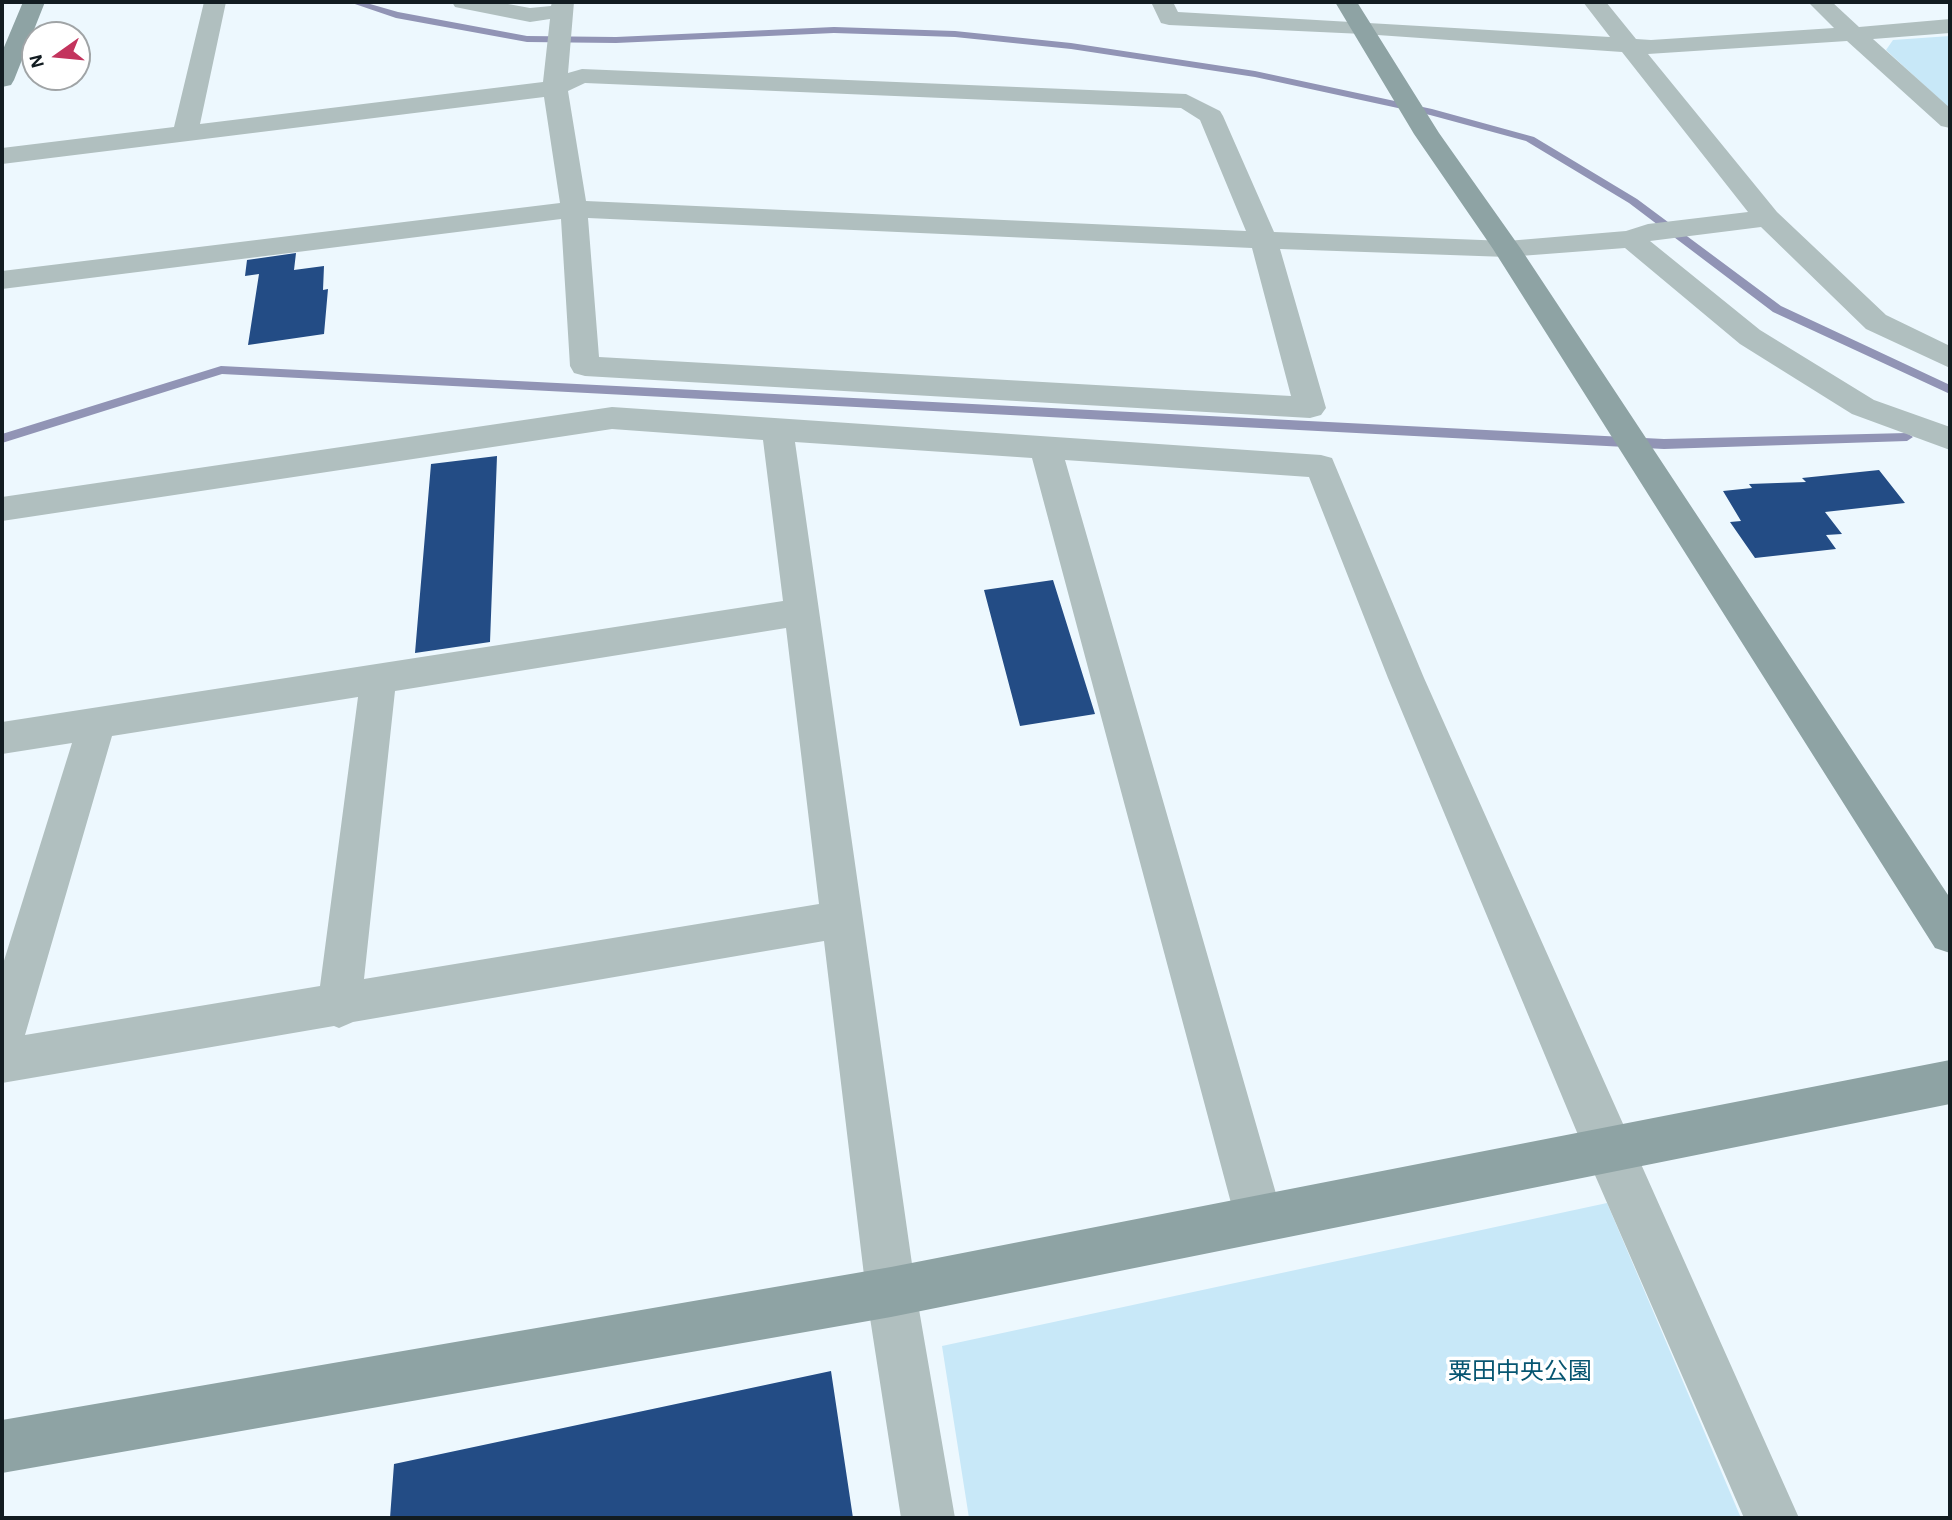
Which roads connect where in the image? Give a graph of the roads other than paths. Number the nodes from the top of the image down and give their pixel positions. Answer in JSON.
{"nodes":[{"id":1,"x":34,"y":2,"type":"edge"},
{"id":2,"x":215,"y":2,"type":"edge"},
{"id":3,"x":463,"y":2,"type":"edge"},
{"id":4,"x":1161,"y":2,"type":"edge"},
{"id":5,"x":1346,"y":2,"type":"edge"},
{"id":6,"x":1594,"y":2,"type":"edge"},
{"id":7,"x":1819,"y":2,"type":"edge"},
{"id":8,"x":562,"y":10,"type":"edge"},
{"id":9,"x":1950,"y":26,"type":"edge"},
{"id":10,"x":1363,"y":27,"type":"junction"},
{"id":11,"x":1853,"y":34,"type":"junction"},
{"id":12,"x":1633,"y":46,"type":"junction"},
{"id":13,"x":2,"y":80,"type":"edge"},
{"id":14,"x":555,"y":88,"type":"junction"},
{"id":15,"x":1950,"y":121,"type":"edge"},
{"id":16,"x":185,"y":134,"type":"junction"},
{"id":17,"x":2,"y":156,"type":"edge"},
{"id":18,"x":574,"y":209,"type":"junction"},
{"id":19,"x":1767,"y":218,"type":"junction"},
{"id":20,"x":1640,"y":235,"type":"junction"},
{"id":21,"x":1264,"y":240,"type":"junction"},
{"id":22,"x":1507,"y":249,"type":"junction"},
{"id":23,"x":2,"y":280,"type":"edge"},
{"id":24,"x":1950,"y":358,"type":"edge"},
{"id":25,"x":778,"y":430,"type":"junction"},
{"id":26,"x":1950,"y":439,"type":"edge"},
{"id":27,"x":1045,"y":447,"type":"junction"},
{"id":28,"x":2,"y":509,"type":"edge"},
{"id":29,"x":803,"y":612,"type":"junction"},
{"id":30,"x":378,"y":681,"type":"junction"},
{"id":31,"x":97,"y":724,"type":"junction"},
{"id":32,"x":2,"y":738,"type":"edge"},
{"id":33,"x":1936,"y":889,"type":"edge"},
{"id":34,"x":842,"y":919,"type":"junction"},
{"id":35,"x":1950,"y":934,"type":"edge"},
{"id":36,"x":339,"y":1007,"type":"junction"},
{"id":37,"x":2,"y":1037,"type":"edge"},
{"id":38,"x":2,"y":1061,"type":"edge"},
{"id":39,"x":1950,"y":1082,"type":"edge"},
{"id":40,"x":1608,"y":1149,"type":"junction"},
{"id":41,"x":1259,"y":1218,"type":"junction"},
{"id":42,"x":891,"y":1292,"type":"junction"},
{"id":43,"x":2,"y":1447,"type":"edge"},
{"id":44,"x":928,"y":1518,"type":"edge"},
{"id":45,"x":1772,"y":1518,"type":"edge"}],
"edges":[{"from":1,"to":13,"type":"street"},
{"from":2,"to":16,"type":"street"},
{"from":3,"to":8,"type":"street"},
{"from":4,"to":10,"type":"street"},
{"from":5,"to":10,"type":"street"},
{"from":6,"to":12,"type":"street"},
{"from":7,"to":11,"type":"street"},
{"from":8,"to":14,"type":"street"},
{"from":9,"to":11,"type":"street"},
{"from":10,"to":12,"type":"street"},
{"from":10,"to":22,"type":"street"},
{"from":11,"to":12,"type":"street"},
{"from":11,"to":15,"type":"street"},
{"from":12,"to":19,"type":"street"},
{"from":14,"to":16,"type":"street"},
{"from":14,"to":18,"type":"street"},
{"from":14,"to":21,"type":"street"},
{"from":16,"to":17,"type":"street"},
{"from":18,"to":21,"type":"street"},
{"from":18,"to":21,"type":"street"},
{"from":18,"to":23,"type":"street"},
{"from":19,"to":20,"type":"street"},
{"from":19,"to":24,"type":"street"},
{"from":20,"to":22,"type":"street"},
{"from":20,"to":26,"type":"street"},
{"from":21,"to":22,"type":"street"},
{"from":22,"to":33,"type":"street"},
{"from":25,"to":27,"type":"street"},
{"from":25,"to":28,"type":"street"},
{"from":25,"to":29,"type":"street"},
{"from":27,"to":40,"type":"street"},
{"from":27,"to":41,"type":"street"},
{"from":29,"to":30,"type":"street"},
{"from":29,"to":34,"type":"street"},
{"from":30,"to":31,"type":"street"},
{"from":30,"to":36,"type":"street"},
{"from":31,"to":32,"type":"street"},
{"from":31,"to":37,"type":"street"},
{"from":33,"to":35,"type":"street"},
{"from":34,"to":36,"type":"street"},
{"from":34,"to":42,"type":"street"},
{"from":36,"to":38,"type":"street"},
{"from":39,"to":40,"type":"street"},
{"from":40,"to":41,"type":"street"},
{"from":40,"to":45,"type":"street"},
{"from":41,"to":42,"type":"street"},
{"from":42,"to":43,"type":"street"},
{"from":42,"to":44,"type":"street"}]}
